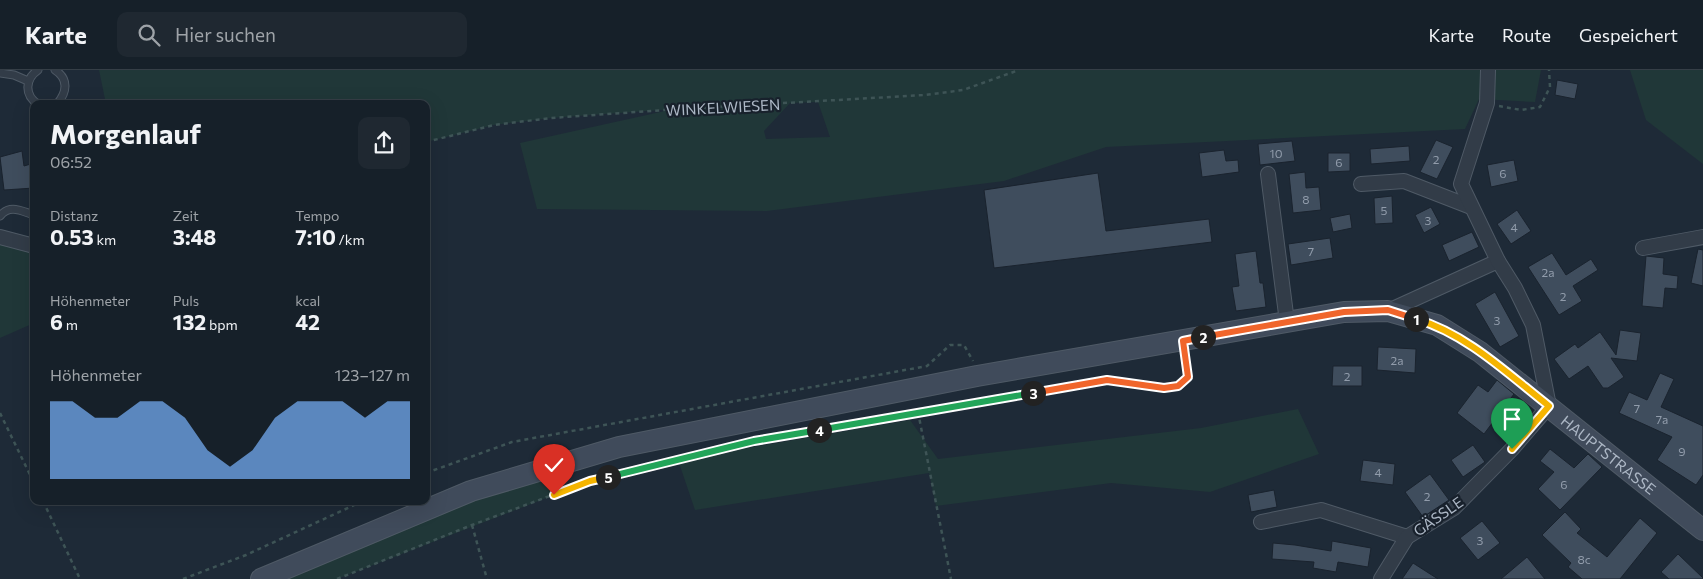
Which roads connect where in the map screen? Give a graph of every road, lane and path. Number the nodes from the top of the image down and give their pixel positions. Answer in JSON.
{"nodes":[{"id":1,"x":38,"y":70,"type":"edge"},
{"id":2,"x":55,"y":70,"type":"edge"},
{"id":3,"x":1019,"y":70,"type":"edge"},
{"id":4,"x":1488,"y":70,"type":"edge"},
{"id":5,"x":1549,"y":70,"type":"edge"},
{"id":6,"x":0,"y":73,"type":"edge"},
{"id":7,"x":28,"y":81,"type":"junction"},
{"id":8,"x":32,"y":100,"type":"edge"},
{"id":9,"x":60,"y":100,"type":"edge"},
{"id":10,"x":1487,"y":103,"type":"junction"},
{"id":11,"x":430,"y":141,"type":"edge"},
{"id":12,"x":1268,"y":174,"type":"dead end"},
{"id":13,"x":1361,"y":184,"type":"dead end"},
{"id":14,"x":1471,"y":208,"type":"junction"},
{"id":15,"x":30,"y":214,"type":"edge"},
{"id":16,"x":0,"y":216,"type":"edge"},
{"id":17,"x":0,"y":237,"type":"edge"},
{"id":18,"x":1703,"y":237,"type":"edge"},
{"id":19,"x":30,"y":245,"type":"edge"},
{"id":20,"x":1643,"y":248,"type":"dead end"},
{"id":21,"x":1498,"y":261,"type":"junction"},
{"id":22,"x":1388,"y":310,"type":"junction"},
{"id":23,"x":1287,"y":322,"type":"junction"},
{"id":24,"x":1183,"y":341,"type":"junction"},
{"id":25,"x":977,"y":376,"type":"junction"},
{"id":26,"x":1549,"y":406,"type":"junction"},
{"id":27,"x":918,"y":412,"type":"junction"},
{"id":28,"x":0,"y":413,"type":"edge"},
{"id":29,"x":430,"y":472,"type":"edge"},
{"id":30,"x":30,"y":475,"type":"edge"},
{"id":31,"x":44,"y":505,"type":"edge"},
{"id":32,"x":354,"y":505,"type":"edge"},
{"id":33,"x":1260,"y":522,"type":"dead end"},
{"id":34,"x":472,"y":525,"type":"junction"},
{"id":35,"x":1703,"y":530,"type":"edge"},
{"id":36,"x":1407,"y":537,"type":"junction"},
{"id":37,"x":80,"y":579,"type":"edge"},
{"id":38,"x":183,"y":579,"type":"edge"},
{"id":39,"x":261,"y":579,"type":"edge"},
{"id":40,"x":336,"y":579,"type":"edge"},
{"id":41,"x":487,"y":579,"type":"edge"},
{"id":42,"x":950,"y":579,"type":"edge"},
{"id":43,"x":1381,"y":579,"type":"edge"}],
"edges":[{"from":1,"to":7,"type":"lane"},
{"from":2,"to":9,"type":"lane"},
{"from":3,"to":11,"type":"path","name":"WINKELWIESEN"},
{"from":4,"to":10,"type":"street"},
{"from":5,"to":10,"type":"path"},
{"from":6,"to":7,"type":"lane"},
{"from":7,"to":8,"type":"lane"},
{"from":10,"to":14,"type":"street"},
{"from":12,"to":23,"type":"street"},
{"from":13,"to":14,"type":"street"},
{"from":14,"to":21,"type":"street"},
{"from":15,"to":16,"type":"lane"},
{"from":17,"to":19,"type":"street"},
{"from":18,"to":20,"type":"street"},
{"from":21,"to":22,"type":"street"},
{"from":21,"to":26,"type":"street"},
{"from":22,"to":23,"type":"main road","name":"HAUPTSTRASSE"},
{"from":22,"to":26,"type":"main road","name":"HAUPTSTRASSE"},
{"from":23,"to":24,"type":"main road","name":"HAUPTSTRASSE"},
{"from":24,"to":25,"type":"main road","name":"HAUPTSTRASSE"},
{"from":24,"to":27,"type":"path"},
{"from":25,"to":29,"type":"path"},
{"from":25,"to":39,"type":"main road","name":"HAUPTSTRASSE"},
{"from":26,"to":35,"type":"main road","name":"HAUPTSTRASSE"},
{"from":26,"to":36,"type":"street","name":"GÄSSLE"},
{"from":27,"to":34,"type":"path"},
{"from":27,"to":42,"type":"path"},
{"from":28,"to":30,"type":"path"},
{"from":31,"to":37,"type":"path"},
{"from":32,"to":38,"type":"path"},
{"from":33,"to":36,"type":"street","name":"GÄSSLE"},
{"from":34,"to":40,"type":"path"},
{"from":34,"to":41,"type":"path"},
{"from":36,"to":43,"type":"street","name":"GÄSSLE"}]}
